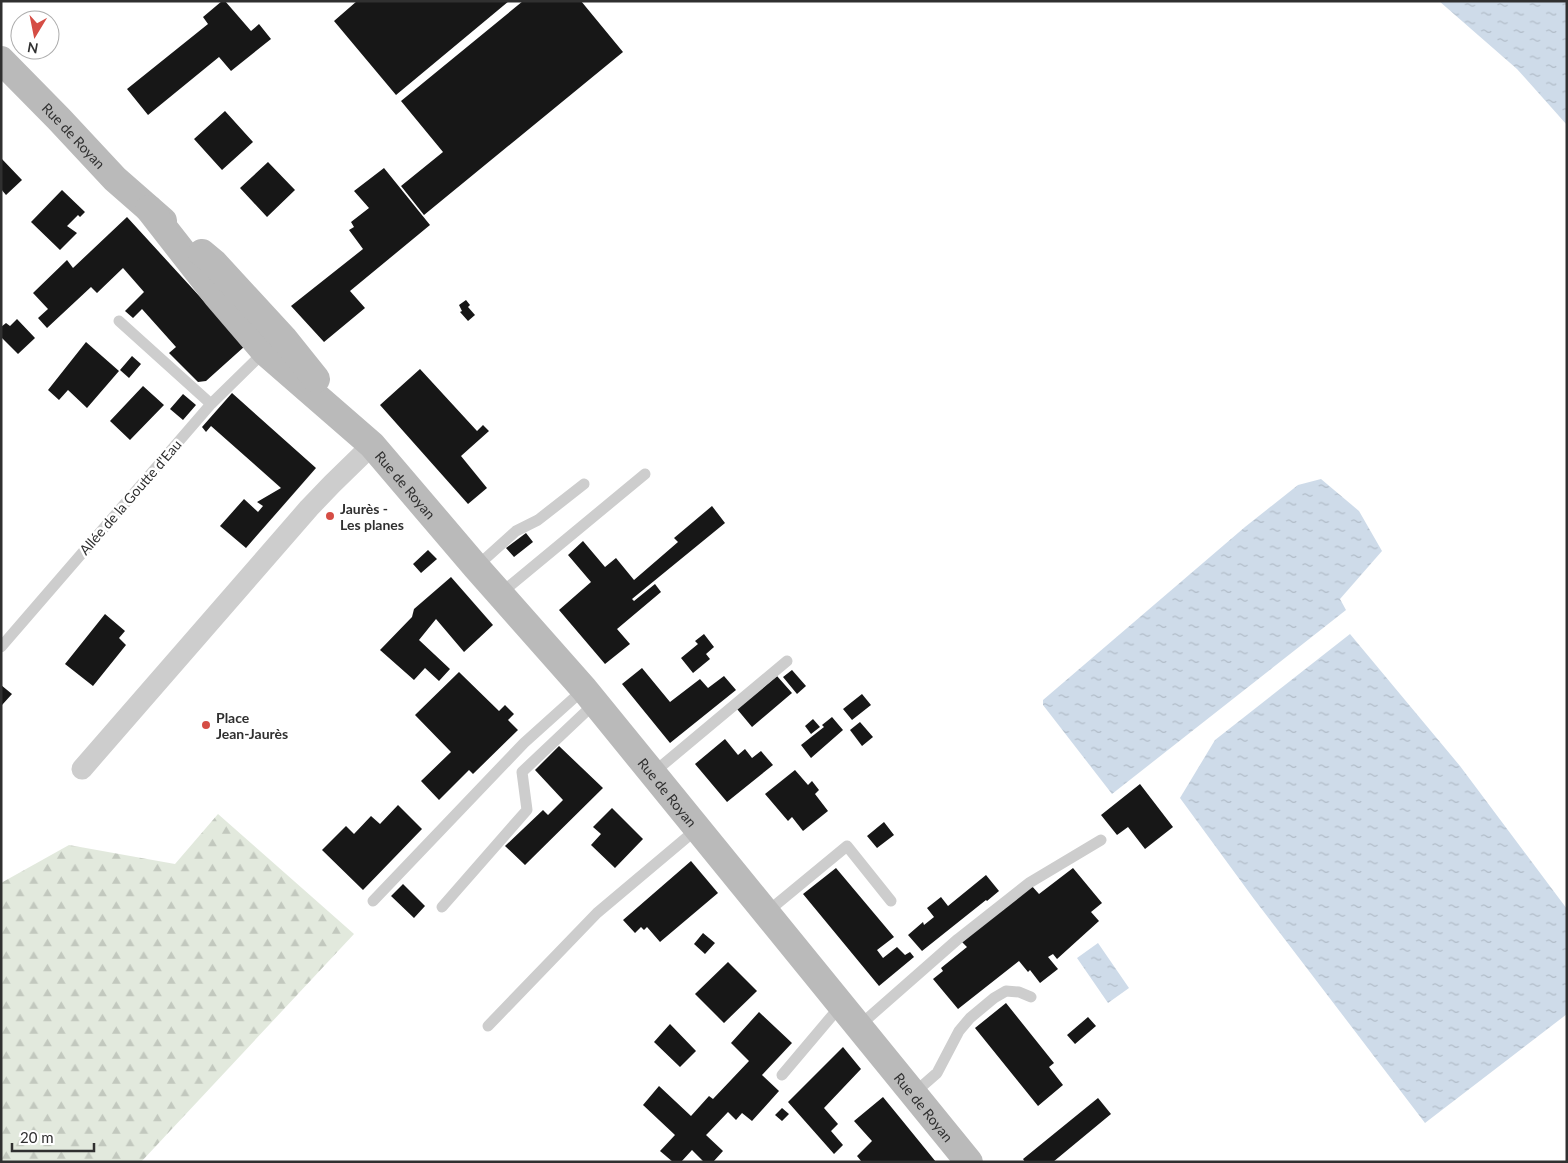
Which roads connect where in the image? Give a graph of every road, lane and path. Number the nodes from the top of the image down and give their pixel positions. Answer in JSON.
{"nodes":[{"id":1,"x":1,"y":60,"type":"edge"},
{"id":2,"x":149,"y":209,"type":"junction"},
{"id":3,"x":119,"y":321,"type":"dead end"},
{"id":4,"x":264,"y":352,"type":"junction"},
{"id":5,"x":211,"y":404,"type":"junction"},
{"id":6,"x":365,"y":438,"type":"junction"},
{"id":7,"x":645,"y":474,"type":"dead end"},
{"id":8,"x":584,"y":484,"type":"dead end"},
{"id":9,"x":476,"y":567,"type":"junction"},
{"id":10,"x":500,"y":594,"type":"junction"},
{"id":11,"x":1,"y":647,"type":"edge"},
{"id":12,"x":787,"y":661,"type":"dead end"},
{"id":13,"x":590,"y":696,"type":"junction"},
{"id":14,"x":82,"y":769,"type":"dead end"},
{"id":15,"x":653,"y":773,"type":"junction"},
{"id":16,"x":698,"y":828,"type":"junction"},
{"id":17,"x":1101,"y":840,"type":"dead end"},
{"id":18,"x":373,"y":901,"type":"dead end"},
{"id":19,"x":891,"y":901,"type":"dead end"},
{"id":20,"x":442,"y":907,"type":"dead end"},
{"id":21,"x":767,"y":912,"type":"junction"},
{"id":22,"x":1031,"y":997,"type":"dead end"},
{"id":23,"x":842,"y":1004,"type":"junction"},
{"id":24,"x":488,"y":1026,"type":"dead end"},
{"id":25,"x":860,"y":1026,"type":"junction"},
{"id":26,"x":782,"y":1075,"type":"dead end"},
{"id":27,"x":913,"y":1094,"type":"junction"},
{"id":28,"x":969,"y":1162,"type":"edge"}],
"edges":[{"from":1,"to":2,"type":"main road","name":"Rue de Royan"},
{"from":2,"to":4,"type":"main road","name":"Rue de Royan"},
{"from":2,"to":6,"type":"main road","name":"Rue de Royan"},
{"from":3,"to":5,"type":"lane"},
{"from":4,"to":5,"type":"lane","name":"Allée de la Goutte d'Eau"},
{"from":4,"to":6,"type":"main road","name":"Rue de Royan"},
{"from":5,"to":11,"type":"lane","name":"Allée de la Goutte d'Eau"},
{"from":6,"to":9,"type":"main road","name":"Rue de Royan"},
{"from":6,"to":14,"type":"street"},
{"from":7,"to":10,"type":"lane"},
{"from":8,"to":9,"type":"lane"},
{"from":9,"to":10,"type":"main road","name":"Rue de Royan"},
{"from":10,"to":13,"type":"main road","name":"Rue de Royan"},
{"from":12,"to":15,"type":"lane"},
{"from":13,"to":15,"type":"main road","name":"Rue de Royan"},
{"from":13,"to":18,"type":"lane"},
{"from":13,"to":20,"type":"lane"},
{"from":15,"to":16,"type":"main road","name":"Rue de Royan"},
{"from":16,"to":21,"type":"main road","name":"Rue de Royan"},
{"from":16,"to":24,"type":"lane"},
{"from":17,"to":25,"type":"lane"},
{"from":19,"to":21,"type":"lane"},
{"from":21,"to":23,"type":"main road","name":"Rue de Royan"},
{"from":22,"to":27,"type":"lane"},
{"from":23,"to":25,"type":"main road","name":"Rue de Royan"},
{"from":23,"to":26,"type":"lane"},
{"from":25,"to":27,"type":"main road","name":"Rue de Royan"},
{"from":27,"to":28,"type":"main road","name":"Rue de Royan"}]}
